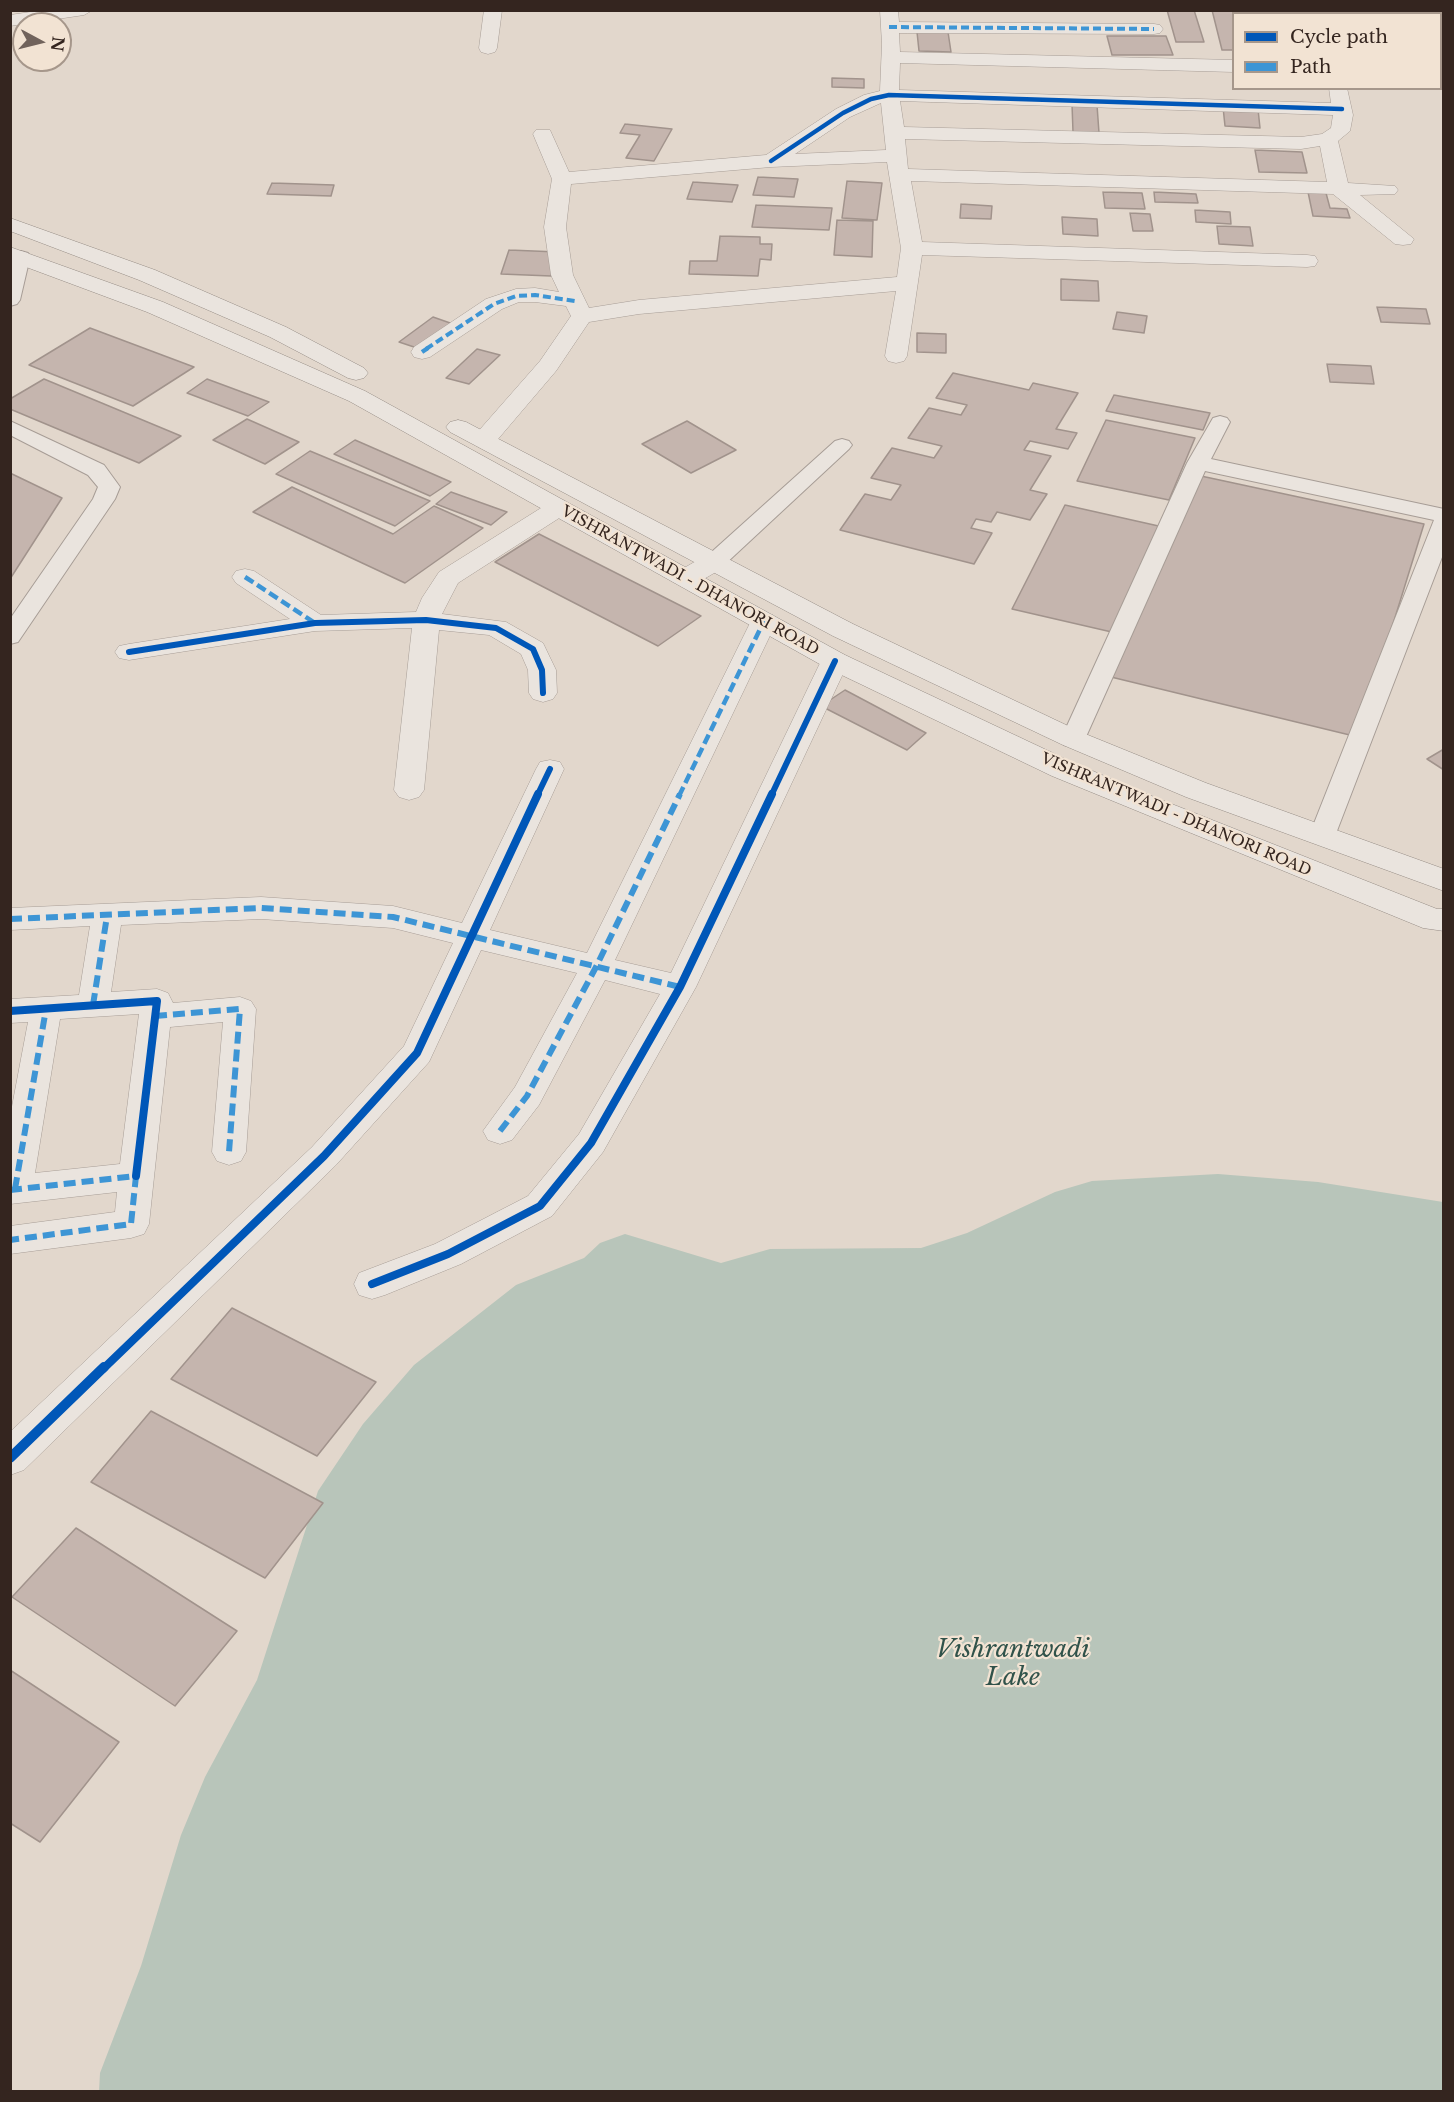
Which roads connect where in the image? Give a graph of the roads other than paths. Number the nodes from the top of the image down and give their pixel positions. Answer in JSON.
{"nodes":[{"id":1,"x":84,"y":10,"type":"edge"},
{"id":2,"x":493,"y":10,"type":"edge"},
{"id":3,"x":889,"y":19,"type":"edge"},
{"id":4,"x":10,"y":21,"type":"edge"},
{"id":5,"x":1154,"y":29,"type":"dead end"},
{"id":6,"x":488,"y":48,"type":"dead end"},
{"id":7,"x":890,"y":57,"type":"junction"},
{"id":8,"x":1232,"y":66,"type":"edge"},
{"id":9,"x":1338,"y":90,"type":"edge"},
{"id":10,"x":889,"y":95,"type":"junction"},
{"id":11,"x":1342,"y":109,"type":"junction"},
{"id":12,"x":543,"y":134,"type":"dead end"},
{"id":13,"x":895,"y":134,"type":"junction"},
{"id":14,"x":1328,"y":139,"type":"junction"},
{"id":15,"x":771,"y":161,"type":"junction"},
{"id":16,"x":898,"y":165,"type":"junction"},
{"id":17,"x":561,"y":178,"type":"junction"},
{"id":18,"x":1339,"y":189,"type":"junction"},
{"id":19,"x":1388,"y":190,"type":"dead end"},
{"id":20,"x":10,"y":224,"type":"edge"},
{"id":21,"x":1403,"y":240,"type":"dead end"},
{"id":22,"x":912,"y":248,"type":"junction"},
{"id":23,"x":16,"y":255,"type":"edge"},
{"id":24,"x":1307,"y":261,"type":"dead end"},
{"id":25,"x":908,"y":283,"type":"junction"},
{"id":26,"x":10,"y":300,"type":"edge"},
{"id":27,"x":578,"y":309,"type":"junction"},
{"id":28,"x":422,"y":352,"type":"dead end"},
{"id":29,"x":896,"y":356,"type":"dead end"},
{"id":30,"x":1220,"y":422,"type":"dead end"},
{"id":31,"x":10,"y":427,"type":"edge"},
{"id":32,"x":484,"y":440,"type":"junction"},
{"id":33,"x":842,"y":445,"type":"dead end"},
{"id":34,"x":1198,"y":463,"type":"junction"},
{"id":35,"x":558,"y":508,"type":"junction"},
{"id":36,"x":1443,"y":516,"type":"edge"},
{"id":37,"x":1443,"y":522,"type":"edge"},
{"id":38,"x":714,"y":562,"type":"junction"},
{"id":39,"x":245,"y":577,"type":"dead end"},
{"id":40,"x":686,"y":578,"type":"junction"},
{"id":41,"x":426,"y":620,"type":"junction"},
{"id":42,"x":764,"y":621,"type":"junction"},
{"id":43,"x":315,"y":623,"type":"junction"},
{"id":44,"x":10,"y":637,"type":"edge"},
{"id":45,"x":129,"y":652,"type":"dead end"},
{"id":46,"x":835,"y":661,"type":"junction"},
{"id":47,"x":543,"y":693,"type":"dead end"},
{"id":48,"x":1072,"y":739,"type":"junction"},
{"id":49,"x":550,"y":769,"type":"dead end"},
{"id":50,"x":409,"y":790,"type":"dead end"},
{"id":51,"x":1322,"y":836,"type":"junction"},
{"id":52,"x":1443,"y":881,"type":"edge"},
{"id":53,"x":107,"y":916,"type":"junction"},
{"id":54,"x":10,"y":919,"type":"edge"},
{"id":55,"x":1443,"y":920,"type":"edge"},
{"id":56,"x":471,"y":937,"type":"junction"},
{"id":57,"x":596,"y":967,"type":"junction"},
{"id":58,"x":680,"y":987,"type":"junction"},
{"id":59,"x":93,"y":1005,"type":"junction"},
{"id":60,"x":46,"y":1009,"type":"junction"},
{"id":61,"x":10,"y":1011,"type":"edge"},
{"id":62,"x":156,"y":1016,"type":"junction"},
{"id":63,"x":500,"y":1131,"type":"dead end"},
{"id":64,"x":229,"y":1152,"type":"dead end"},
{"id":65,"x":136,"y":1176,"type":"junction"},
{"id":66,"x":13,"y":1189,"type":"edge"},
{"id":67,"x":10,"y":1240,"type":"edge"},
{"id":68,"x":372,"y":1284,"type":"dead end"},
{"id":69,"x":13,"y":1450,"type":"edge"}],
"edges":[{"from":1,"to":4,"type":"street"},
{"from":2,"to":6,"type":"street"},
{"from":3,"to":5,"type":"street"},
{"from":3,"to":7,"type":"street"},
{"from":7,"to":8,"type":"street"},
{"from":7,"to":10,"type":"street"},
{"from":9,"to":11,"type":"street"},
{"from":10,"to":11,"type":"street"},
{"from":10,"to":13,"type":"street"},
{"from":10,"to":15,"type":"street"},
{"from":11,"to":14,"type":"street"},
{"from":12,"to":17,"type":"street"},
{"from":13,"to":14,"type":"street"},
{"from":13,"to":16,"type":"street"},
{"from":14,"to":18,"type":"street"},
{"from":15,"to":16,"type":"street"},
{"from":15,"to":17,"type":"street"},
{"from":16,"to":18,"type":"street"},
{"from":16,"to":22,"type":"street"},
{"from":17,"to":27,"type":"street"},
{"from":18,"to":19,"type":"street"},
{"from":18,"to":21,"type":"street"},
{"from":20,"to":32,"type":"street","name":"VISHRANTWADI - DHANORI ROAD"},
{"from":22,"to":24,"type":"street"},
{"from":22,"to":25,"type":"street"},
{"from":23,"to":26,"type":"lane"},
{"from":23,"to":35,"type":"street","name":"VISHRANTWADI - DHANORI ROAD"},
{"from":25,"to":27,"type":"street"},
{"from":25,"to":29,"type":"street"},
{"from":27,"to":28,"type":"street"},
{"from":27,"to":32,"type":"street"},
{"from":30,"to":34,"type":"lane"},
{"from":31,"to":44,"type":"lane"},
{"from":32,"to":38,"type":"street","name":"VISHRANTWADI - DHANORI ROAD"},
{"from":33,"to":38,"type":"lane"},
{"from":34,"to":36,"type":"lane"},
{"from":34,"to":48,"type":"lane"},
{"from":35,"to":40,"type":"street","name":"VISHRANTWADI - DHANORI ROAD"},
{"from":35,"to":41,"type":"street"},
{"from":37,"to":51,"type":"lane"},
{"from":38,"to":40,"type":"street"},
{"from":38,"to":48,"type":"street","name":"VISHRANTWADI - DHANORI ROAD"},
{"from":39,"to":43,"type":"street"},
{"from":40,"to":42,"type":"street","name":"VISHRANTWADI - DHANORI ROAD"},
{"from":41,"to":43,"type":"street"},
{"from":41,"to":47,"type":"street"},
{"from":41,"to":50,"type":"street"},
{"from":42,"to":46,"type":"street","name":"VISHRANTWADI - DHANORI ROAD"},
{"from":42,"to":57,"type":"street"},
{"from":43,"to":45,"type":"street"},
{"from":46,"to":55,"type":"street","name":"VISHRANTWADI - DHANORI ROAD"},
{"from":46,"to":58,"type":"street"},
{"from":48,"to":51,"type":"street","name":"VISHRANTWADI - DHANORI ROAD"},
{"from":49,"to":56,"type":"street"},
{"from":51,"to":52,"type":"street","name":"VISHRANTWADI - DHANORI ROAD"},
{"from":53,"to":54,"type":"street"},
{"from":53,"to":56,"type":"street"},
{"from":53,"to":59,"type":"street"},
{"from":56,"to":57,"type":"street"},
{"from":56,"to":69,"type":"street"},
{"from":57,"to":58,"type":"street"},
{"from":57,"to":63,"type":"street"},
{"from":58,"to":68,"type":"street"},
{"from":59,"to":60,"type":"street"},
{"from":59,"to":62,"type":"street"},
{"from":60,"to":61,"type":"street"},
{"from":60,"to":66,"type":"street"},
{"from":62,"to":64,"type":"street"},
{"from":62,"to":65,"type":"street"},
{"from":65,"to":66,"type":"street"},
{"from":65,"to":67,"type":"street"}]}
